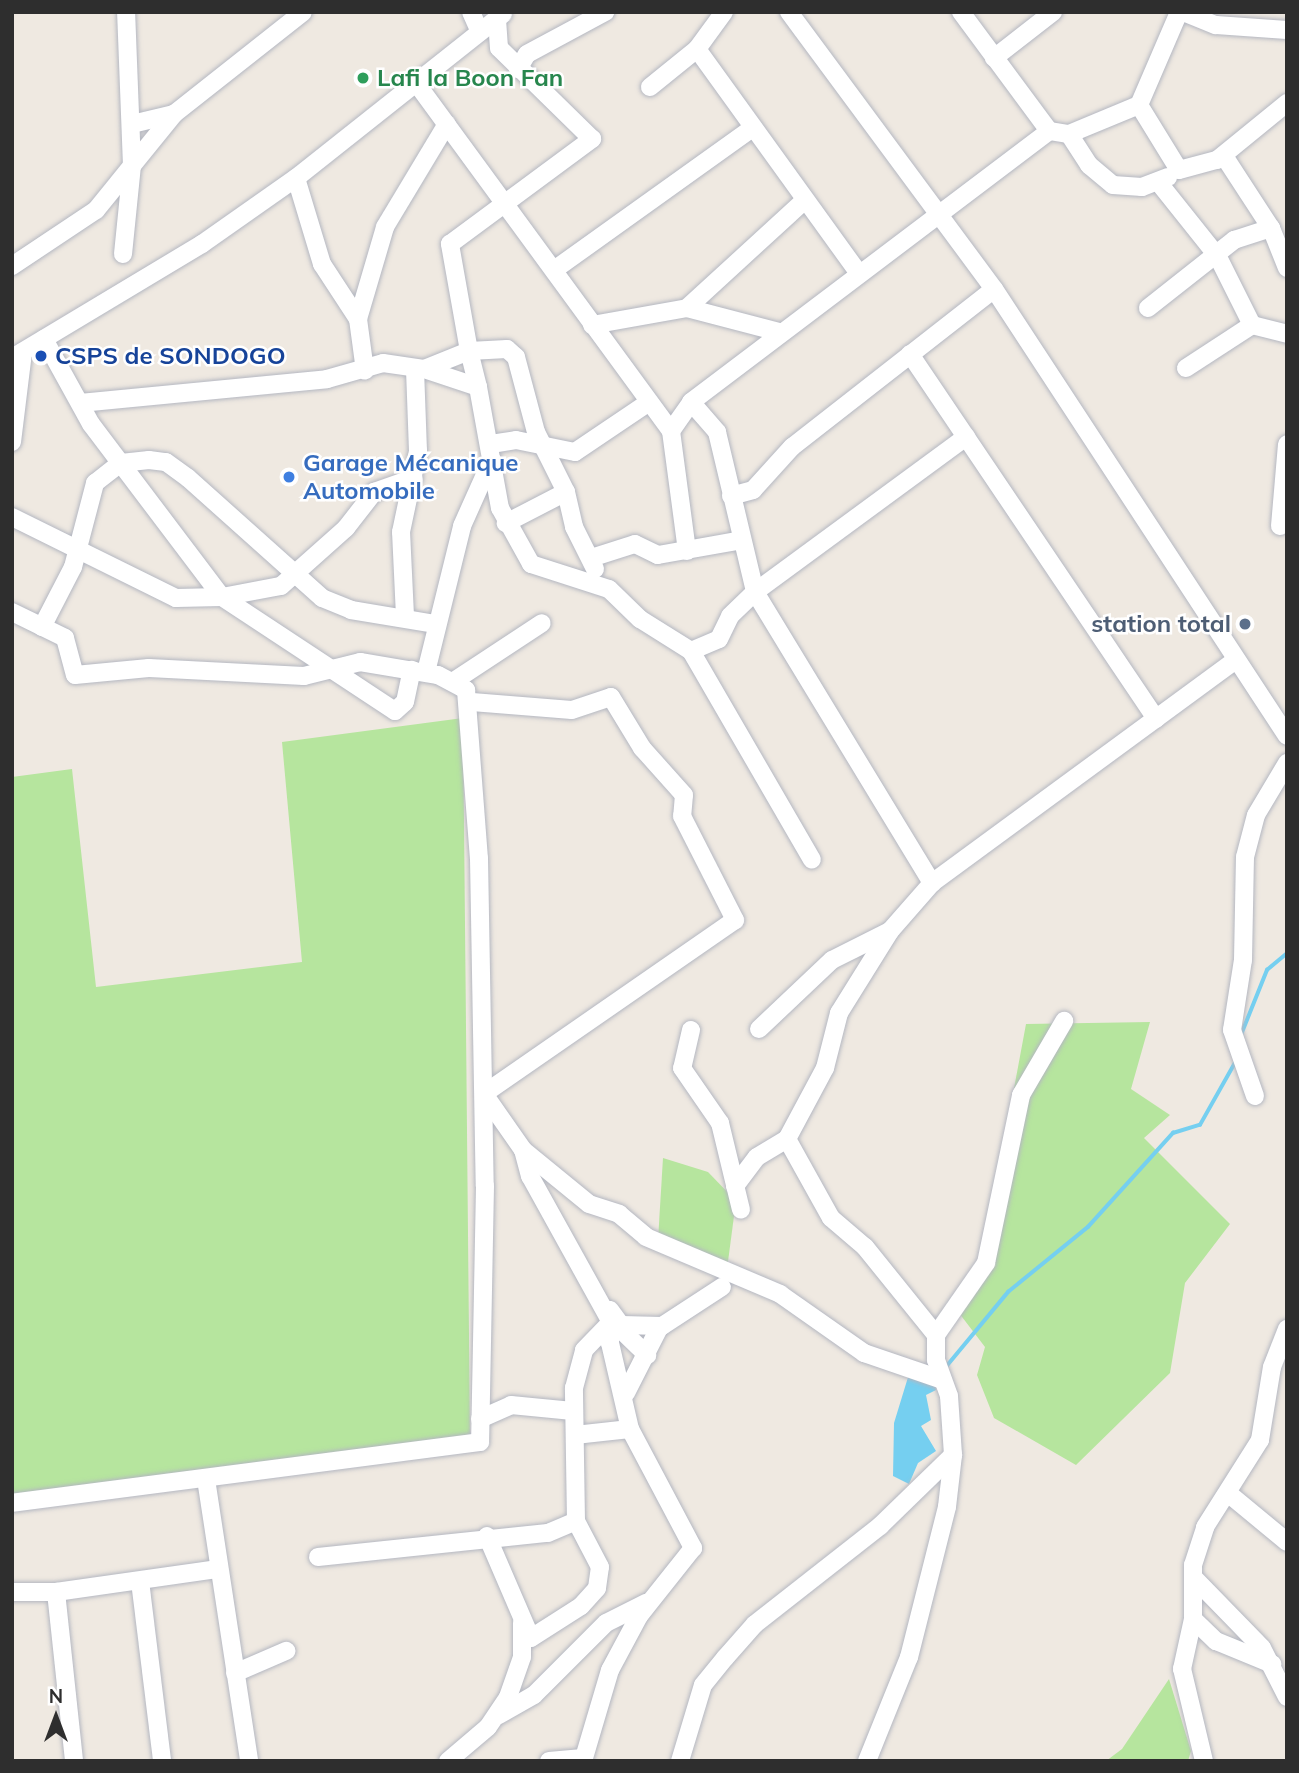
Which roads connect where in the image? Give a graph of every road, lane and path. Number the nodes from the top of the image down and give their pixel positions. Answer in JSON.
{"nodes":[{"id":1,"x":126,"y":12,"type":"edge"},
{"id":2,"x":303,"y":12,"type":"edge"},
{"id":3,"x":471,"y":12,"type":"edge"},
{"id":4,"x":605,"y":12,"type":"edge"},
{"id":5,"x":724,"y":12,"type":"edge"},
{"id":6,"x":789,"y":12,"type":"edge"},
{"id":7,"x":961,"y":12,"type":"edge"},
{"id":8,"x":1053,"y":12,"type":"edge"},
{"id":9,"x":1181,"y":12,"type":"edge"},
{"id":10,"x":501,"y":16,"type":"edge"},
{"id":11,"x":1246,"y":20,"type":"edge"},
{"id":12,"x":1287,"y":30,"type":"edge"},
{"id":13,"x":480,"y":32,"type":"junction"},
{"id":14,"x":697,"y":49,"type":"junction"},
{"id":15,"x":994,"y":58,"type":"junction"},
{"id":16,"x":518,"y":69,"type":"junction"},
{"id":17,"x":417,"y":84,"type":"junction"},
{"id":18,"x":650,"y":87,"type":"dead end"},
{"id":19,"x":1287,"y":104,"type":"edge"},
{"id":20,"x":1139,"y":105,"type":"junction"},
{"id":21,"x":174,"y":114,"type":"junction"},
{"id":22,"x":132,"y":124,"type":"junction"},
{"id":23,"x":447,"y":124,"type":"junction"},
{"id":24,"x":752,"y":128,"type":"junction"},
{"id":25,"x":1049,"y":131,"type":"junction"},
{"id":26,"x":1069,"y":134,"type":"junction"},
{"id":27,"x":1224,"y":156,"type":"junction"},
{"id":28,"x":132,"y":166,"type":"junction"},
{"id":29,"x":1179,"y":170,"type":"junction"},
{"id":30,"x":296,"y":178,"type":"junction"},
{"id":31,"x":1159,"y":183,"type":"junction"},
{"id":32,"x":506,"y":199,"type":"junction"},
{"id":33,"x":805,"y":200,"type":"junction"},
{"id":34,"x":936,"y":211,"type":"junction"},
{"id":35,"x":1271,"y":228,"type":"junction"},
{"id":36,"x":123,"y":254,"type":"dead end"},
{"id":37,"x":1218,"y":257,"type":"junction"},
{"id":38,"x":12,"y":266,"type":"edge"},
{"id":39,"x":1287,"y":268,"type":"edge"},
{"id":40,"x":554,"y":270,"type":"junction"},
{"id":41,"x":858,"y":272,"type":"junction"},
{"id":42,"x":994,"y":289,"type":"junction"},
{"id":43,"x":687,"y":308,"type":"junction"},
{"id":44,"x":1148,"y":308,"type":"dead end"},
{"id":45,"x":358,"y":319,"type":"junction"},
{"id":46,"x":592,"y":325,"type":"junction"},
{"id":47,"x":1252,"y":325,"type":"junction"},
{"id":48,"x":779,"y":332,"type":"junction"},
{"id":49,"x":1287,"y":334,"type":"edge"},
{"id":50,"x":44,"y":339,"type":"junction"},
{"id":51,"x":469,"y":351,"type":"junction"},
{"id":52,"x":18,"y":355,"type":"edge"},
{"id":53,"x":910,"y":355,"type":"junction"},
{"id":54,"x":420,"y":368,"type":"junction"},
{"id":55,"x":1186,"y":368,"type":"dead end"},
{"id":56,"x":365,"y":371,"type":"junction"},
{"id":57,"x":478,"y":387,"type":"junction"},
{"id":58,"x":649,"y":402,"type":"junction"},
{"id":59,"x":691,"y":402,"type":"junction"},
{"id":60,"x":80,"y":403,"type":"junction"},
{"id":61,"x":671,"y":431,"type":"junction"},
{"id":62,"x":966,"y":438,"type":"junction"},
{"id":63,"x":12,"y":443,"type":"edge"},
{"id":64,"x":1287,"y":444,"type":"edge"},
{"id":65,"x":546,"y":449,"type":"junction"},
{"id":66,"x":491,"y":452,"type":"junction"},
{"id":67,"x":121,"y":463,"type":"junction"},
{"id":68,"x":414,"y":478,"type":"junction"},
{"id":69,"x":566,"y":492,"type":"junction"},
{"id":70,"x":731,"y":496,"type":"junction"},
{"id":71,"x":12,"y":517,"type":"edge"},
{"id":72,"x":506,"y":523,"type":"junction"},
{"id":73,"x":1280,"y":526,"type":"dead end"},
{"id":74,"x":742,"y":540,"type":"junction"},
{"id":75,"x":75,"y":551,"type":"junction"},
{"id":76,"x":687,"y":551,"type":"junction"},
{"id":77,"x":592,"y":558,"type":"junction"},
{"id":78,"x":298,"y":574,"type":"junction"},
{"id":79,"x":600,"y":585,"type":"junction"},
{"id":80,"x":755,"y":592,"type":"junction"},
{"id":81,"x":222,"y":597,"type":"junction"},
{"id":82,"x":12,"y":612,"type":"edge"},
{"id":83,"x":405,"y":616,"type":"junction"},
{"id":84,"x":542,"y":623,"type":"dead end"},
{"id":85,"x":436,"y":624,"type":"junction"},
{"id":86,"x":41,"y":627,"type":"junction"},
{"id":87,"x":691,"y":651,"type":"junction"},
{"id":88,"x":1234,"y":661,"type":"junction"},
{"id":89,"x":339,"y":671,"type":"junction"},
{"id":90,"x":419,"y":671,"type":"junction"},
{"id":91,"x":454,"y":681,"type":"junction"},
{"id":92,"x":472,"y":702,"type":"junction"},
{"id":93,"x":1156,"y":719,"type":"junction"},
{"id":94,"x":1287,"y":736,"type":"edge"},
{"id":95,"x":1287,"y":763,"type":"edge"},
{"id":96,"x":812,"y":860,"type":"dead end"},
{"id":97,"x":932,"y":883,"type":"junction"},
{"id":98,"x":890,"y":931,"type":"junction"},
{"id":99,"x":1064,"y":1021,"type":"dead end"},
{"id":100,"x":759,"y":1029,"type":"dead end"},
{"id":101,"x":691,"y":1030,"type":"dead end"},
{"id":102,"x":484,"y":1094,"type":"junction"},
{"id":103,"x":1255,"y":1096,"type":"dead end"},
{"id":104,"x":787,"y":1139,"type":"junction"},
{"id":105,"x":523,"y":1150,"type":"junction"},
{"id":106,"x":735,"y":1186,"type":"junction"},
{"id":107,"x":741,"y":1210,"type":"dead end"},
{"id":108,"x":722,"y":1287,"type":"dead end"},
{"id":109,"x":612,"y":1319,"type":"junction"},
{"id":110,"x":662,"y":1326,"type":"junction"},
{"id":111,"x":1287,"y":1329,"type":"edge"},
{"id":112,"x":936,"y":1335,"type":"junction"},
{"id":113,"x":647,"y":1355,"type":"junction"},
{"id":114,"x":943,"y":1380,"type":"junction"},
{"id":115,"x":626,"y":1392,"type":"junction"},
{"id":116,"x":573,"y":1411,"type":"junction"},
{"id":117,"x":480,"y":1419,"type":"junction"},
{"id":118,"x":630,"y":1429,"type":"junction"},
{"id":119,"x":575,"y":1436,"type":"junction"},
{"id":120,"x":953,"y":1455,"type":"junction"},
{"id":121,"x":206,"y":1479,"type":"junction"},
{"id":122,"x":1229,"y":1494,"type":"junction"},
{"id":123,"x":12,"y":1503,"type":"edge"},
{"id":124,"x":576,"y":1521,"type":"junction"},
{"id":125,"x":488,"y":1536,"type":"junction"},
{"id":126,"x":1287,"y":1542,"type":"edge"},
{"id":127,"x":318,"y":1557,"type":"dead end"},
{"id":128,"x":218,"y":1569,"type":"junction"},
{"id":129,"x":1195,"y":1579,"type":"junction"},
{"id":130,"x":140,"y":1581,"type":"junction"},
{"id":131,"x":12,"y":1592,"type":"edge"},
{"id":132,"x":56,"y":1592,"type":"junction"},
{"id":133,"x":653,"y":1600,"type":"junction"},
{"id":134,"x":523,"y":1617,"type":"junction"},
{"id":135,"x":1193,"y":1619,"type":"junction"},
{"id":136,"x":286,"y":1651,"type":"dead end"},
{"id":137,"x":1272,"y":1664,"type":"junction"},
{"id":138,"x":235,"y":1673,"type":"junction"},
{"id":139,"x":1287,"y":1697,"type":"edge"},
{"id":140,"x":499,"y":1714,"type":"junction"},
{"id":141,"x":583,"y":1759,"type":"edge"},
{"id":142,"x":74,"y":1761,"type":"edge"},
{"id":143,"x":162,"y":1761,"type":"edge"},
{"id":144,"x":249,"y":1761,"type":"edge"},
{"id":145,"x":448,"y":1761,"type":"edge"},
{"id":146,"x":549,"y":1761,"type":"edge"},
{"id":147,"x":680,"y":1761,"type":"edge"},
{"id":148,"x":867,"y":1761,"type":"edge"},
{"id":149,"x":1204,"y":1761,"type":"edge"}],
"edges":[{"from":1,"to":22,"type":"street"},
{"from":2,"to":21,"type":"street"},
{"from":3,"to":13,"type":"street"},
{"from":4,"to":16,"type":"street"},
{"from":5,"to":14,"type":"street"},
{"from":6,"to":34,"type":"street"},
{"from":7,"to":15,"type":"street"},
{"from":8,"to":15,"type":"street"},
{"from":9,"to":11,"type":"street"},
{"from":9,"to":20,"type":"street"},
{"from":10,"to":13,"type":"street"},
{"from":10,"to":16,"type":"street"},
{"from":11,"to":12,"type":"street"},
{"from":13,"to":17,"type":"street"},
{"from":14,"to":18,"type":"street"},
{"from":14,"to":24,"type":"street"},
{"from":15,"to":25,"type":"street"},
{"from":16,"to":32,"type":"street"},
{"from":17,"to":23,"type":"street"},
{"from":17,"to":30,"type":"street"},
{"from":19,"to":27,"type":"street"},
{"from":20,"to":26,"type":"street"},
{"from":20,"to":29,"type":"street"},
{"from":21,"to":22,"type":"street"},
{"from":21,"to":28,"type":"street"},
{"from":22,"to":28,"type":"street"},
{"from":23,"to":32,"type":"street"},
{"from":23,"to":45,"type":"street"},
{"from":24,"to":33,"type":"street"},
{"from":24,"to":40,"type":"street"},
{"from":25,"to":26,"type":"street"},
{"from":25,"to":34,"type":"street"},
{"from":26,"to":31,"type":"street"},
{"from":27,"to":29,"type":"street"},
{"from":27,"to":35,"type":"street"},
{"from":28,"to":36,"type":"street"},
{"from":28,"to":38,"type":"street"},
{"from":29,"to":31,"type":"street"},
{"from":30,"to":45,"type":"street"},
{"from":30,"to":50,"type":"street"},
{"from":31,"to":37,"type":"street"},
{"from":32,"to":40,"type":"street"},
{"from":32,"to":51,"type":"street"},
{"from":33,"to":41,"type":"street"},
{"from":33,"to":43,"type":"street"},
{"from":34,"to":41,"type":"street"},
{"from":34,"to":42,"type":"street"},
{"from":35,"to":37,"type":"street"},
{"from":35,"to":39,"type":"street"},
{"from":37,"to":44,"type":"street"},
{"from":37,"to":47,"type":"street"},
{"from":40,"to":46,"type":"street"},
{"from":41,"to":48,"type":"street"},
{"from":42,"to":53,"type":"street"},
{"from":42,"to":88,"type":"street"},
{"from":43,"to":46,"type":"street"},
{"from":43,"to":48,"type":"street"},
{"from":45,"to":56,"type":"street"},
{"from":46,"to":58,"type":"street"},
{"from":47,"to":49,"type":"street"},
{"from":47,"to":55,"type":"street"},
{"from":48,"to":59,"type":"street"},
{"from":50,"to":52,"type":"street"},
{"from":50,"to":60,"type":"street"},
{"from":51,"to":54,"type":"street"},
{"from":51,"to":57,"type":"street"},
{"from":51,"to":65,"type":"street"},
{"from":52,"to":63,"type":"street"},
{"from":53,"to":62,"type":"street"},
{"from":53,"to":70,"type":"street"},
{"from":54,"to":56,"type":"street"},
{"from":54,"to":57,"type":"street"},
{"from":54,"to":68,"type":"street"},
{"from":56,"to":60,"type":"street"},
{"from":57,"to":66,"type":"street"},
{"from":58,"to":61,"type":"street"},
{"from":58,"to":65,"type":"street"},
{"from":59,"to":61,"type":"street"},
{"from":59,"to":70,"type":"street"},
{"from":60,"to":67,"type":"street"},
{"from":61,"to":76,"type":"street"},
{"from":62,"to":80,"type":"street"},
{"from":62,"to":93,"type":"street"},
{"from":64,"to":73,"type":"street"},
{"from":65,"to":66,"type":"street"},
{"from":65,"to":69,"type":"street"},
{"from":66,"to":72,"type":"street"},
{"from":66,"to":85,"type":"street"},
{"from":67,"to":75,"type":"street"},
{"from":67,"to":78,"type":"street"},
{"from":67,"to":81,"type":"street"},
{"from":68,"to":78,"type":"street"},
{"from":68,"to":83,"type":"street"},
{"from":69,"to":72,"type":"street"},
{"from":69,"to":77,"type":"street"},
{"from":70,"to":74,"type":"street"},
{"from":71,"to":75,"type":"street"},
{"from":72,"to":79,"type":"street"},
{"from":74,"to":76,"type":"street"},
{"from":74,"to":80,"type":"street"},
{"from":75,"to":81,"type":"street"},
{"from":75,"to":86,"type":"street"},
{"from":76,"to":77,"type":"street"},
{"from":77,"to":79,"type":"street"},
{"from":78,"to":81,"type":"street"},
{"from":78,"to":83,"type":"street"},
{"from":79,"to":87,"type":"street"},
{"from":80,"to":87,"type":"street"},
{"from":80,"to":97,"type":"street"},
{"from":81,"to":89,"type":"street"},
{"from":82,"to":86,"type":"street"},
{"from":83,"to":85,"type":"street"},
{"from":84,"to":91,"type":"street"},
{"from":85,"to":90,"type":"street"},
{"from":86,"to":89,"type":"street"},
{"from":87,"to":96,"type":"street"},
{"from":88,"to":93,"type":"street"},
{"from":88,"to":94,"type":"street"},
{"from":89,"to":90,"type":"street"},
{"from":89,"to":90,"type":"street"},
{"from":90,"to":91,"type":"street"},
{"from":91,"to":92,"type":"street"},
{"from":92,"to":102,"type":"street"},
{"from":92,"to":102,"type":"street"},
{"from":93,"to":97,"type":"street"},
{"from":95,"to":103,"type":"street"},
{"from":97,"to":98,"type":"street"},
{"from":98,"to":100,"type":"street"},
{"from":98,"to":104,"type":"street"},
{"from":99,"to":112,"type":"street"},
{"from":101,"to":106,"type":"street"},
{"from":102,"to":105,"type":"street"},
{"from":102,"to":117,"type":"street"},
{"from":104,"to":106,"type":"street"},
{"from":104,"to":112,"type":"street"},
{"from":105,"to":109,"type":"street"},
{"from":105,"to":114,"type":"street"},
{"from":106,"to":107,"type":"street"},
{"from":108,"to":110,"type":"street"},
{"from":109,"to":110,"type":"street"},
{"from":109,"to":113,"type":"street"},
{"from":109,"to":115,"type":"street"},
{"from":109,"to":116,"type":"street"},
{"from":110,"to":113,"type":"street"},
{"from":111,"to":122,"type":"street"},
{"from":112,"to":114,"type":"street"},
{"from":113,"to":115,"type":"street"},
{"from":114,"to":120,"type":"street"},
{"from":115,"to":118,"type":"street"},
{"from":116,"to":117,"type":"street"},
{"from":116,"to":119,"type":"street"},
{"from":117,"to":121,"type":"street"},
{"from":118,"to":119,"type":"street"},
{"from":118,"to":133,"type":"street"},
{"from":119,"to":124,"type":"street"},
{"from":120,"to":147,"type":"street"},
{"from":120,"to":148,"type":"street"},
{"from":121,"to":123,"type":"street"},
{"from":121,"to":128,"type":"street"},
{"from":122,"to":126,"type":"street"},
{"from":122,"to":129,"type":"street"},
{"from":124,"to":125,"type":"street"},
{"from":124,"to":134,"type":"street"},
{"from":125,"to":127,"type":"street"},
{"from":125,"to":134,"type":"street"},
{"from":128,"to":130,"type":"street"},
{"from":128,"to":138,"type":"street"},
{"from":129,"to":135,"type":"street"},
{"from":129,"to":137,"type":"street"},
{"from":130,"to":132,"type":"street"},
{"from":130,"to":143,"type":"street"},
{"from":131,"to":132,"type":"street"},
{"from":132,"to":142,"type":"street"},
{"from":133,"to":140,"type":"street"},
{"from":133,"to":141,"type":"street"},
{"from":134,"to":140,"type":"street"},
{"from":135,"to":137,"type":"street"},
{"from":135,"to":149,"type":"street"},
{"from":136,"to":138,"type":"street"},
{"from":137,"to":139,"type":"street"},
{"from":138,"to":144,"type":"street"},
{"from":140,"to":145,"type":"street"},
{"from":141,"to":146,"type":"street"}]}
